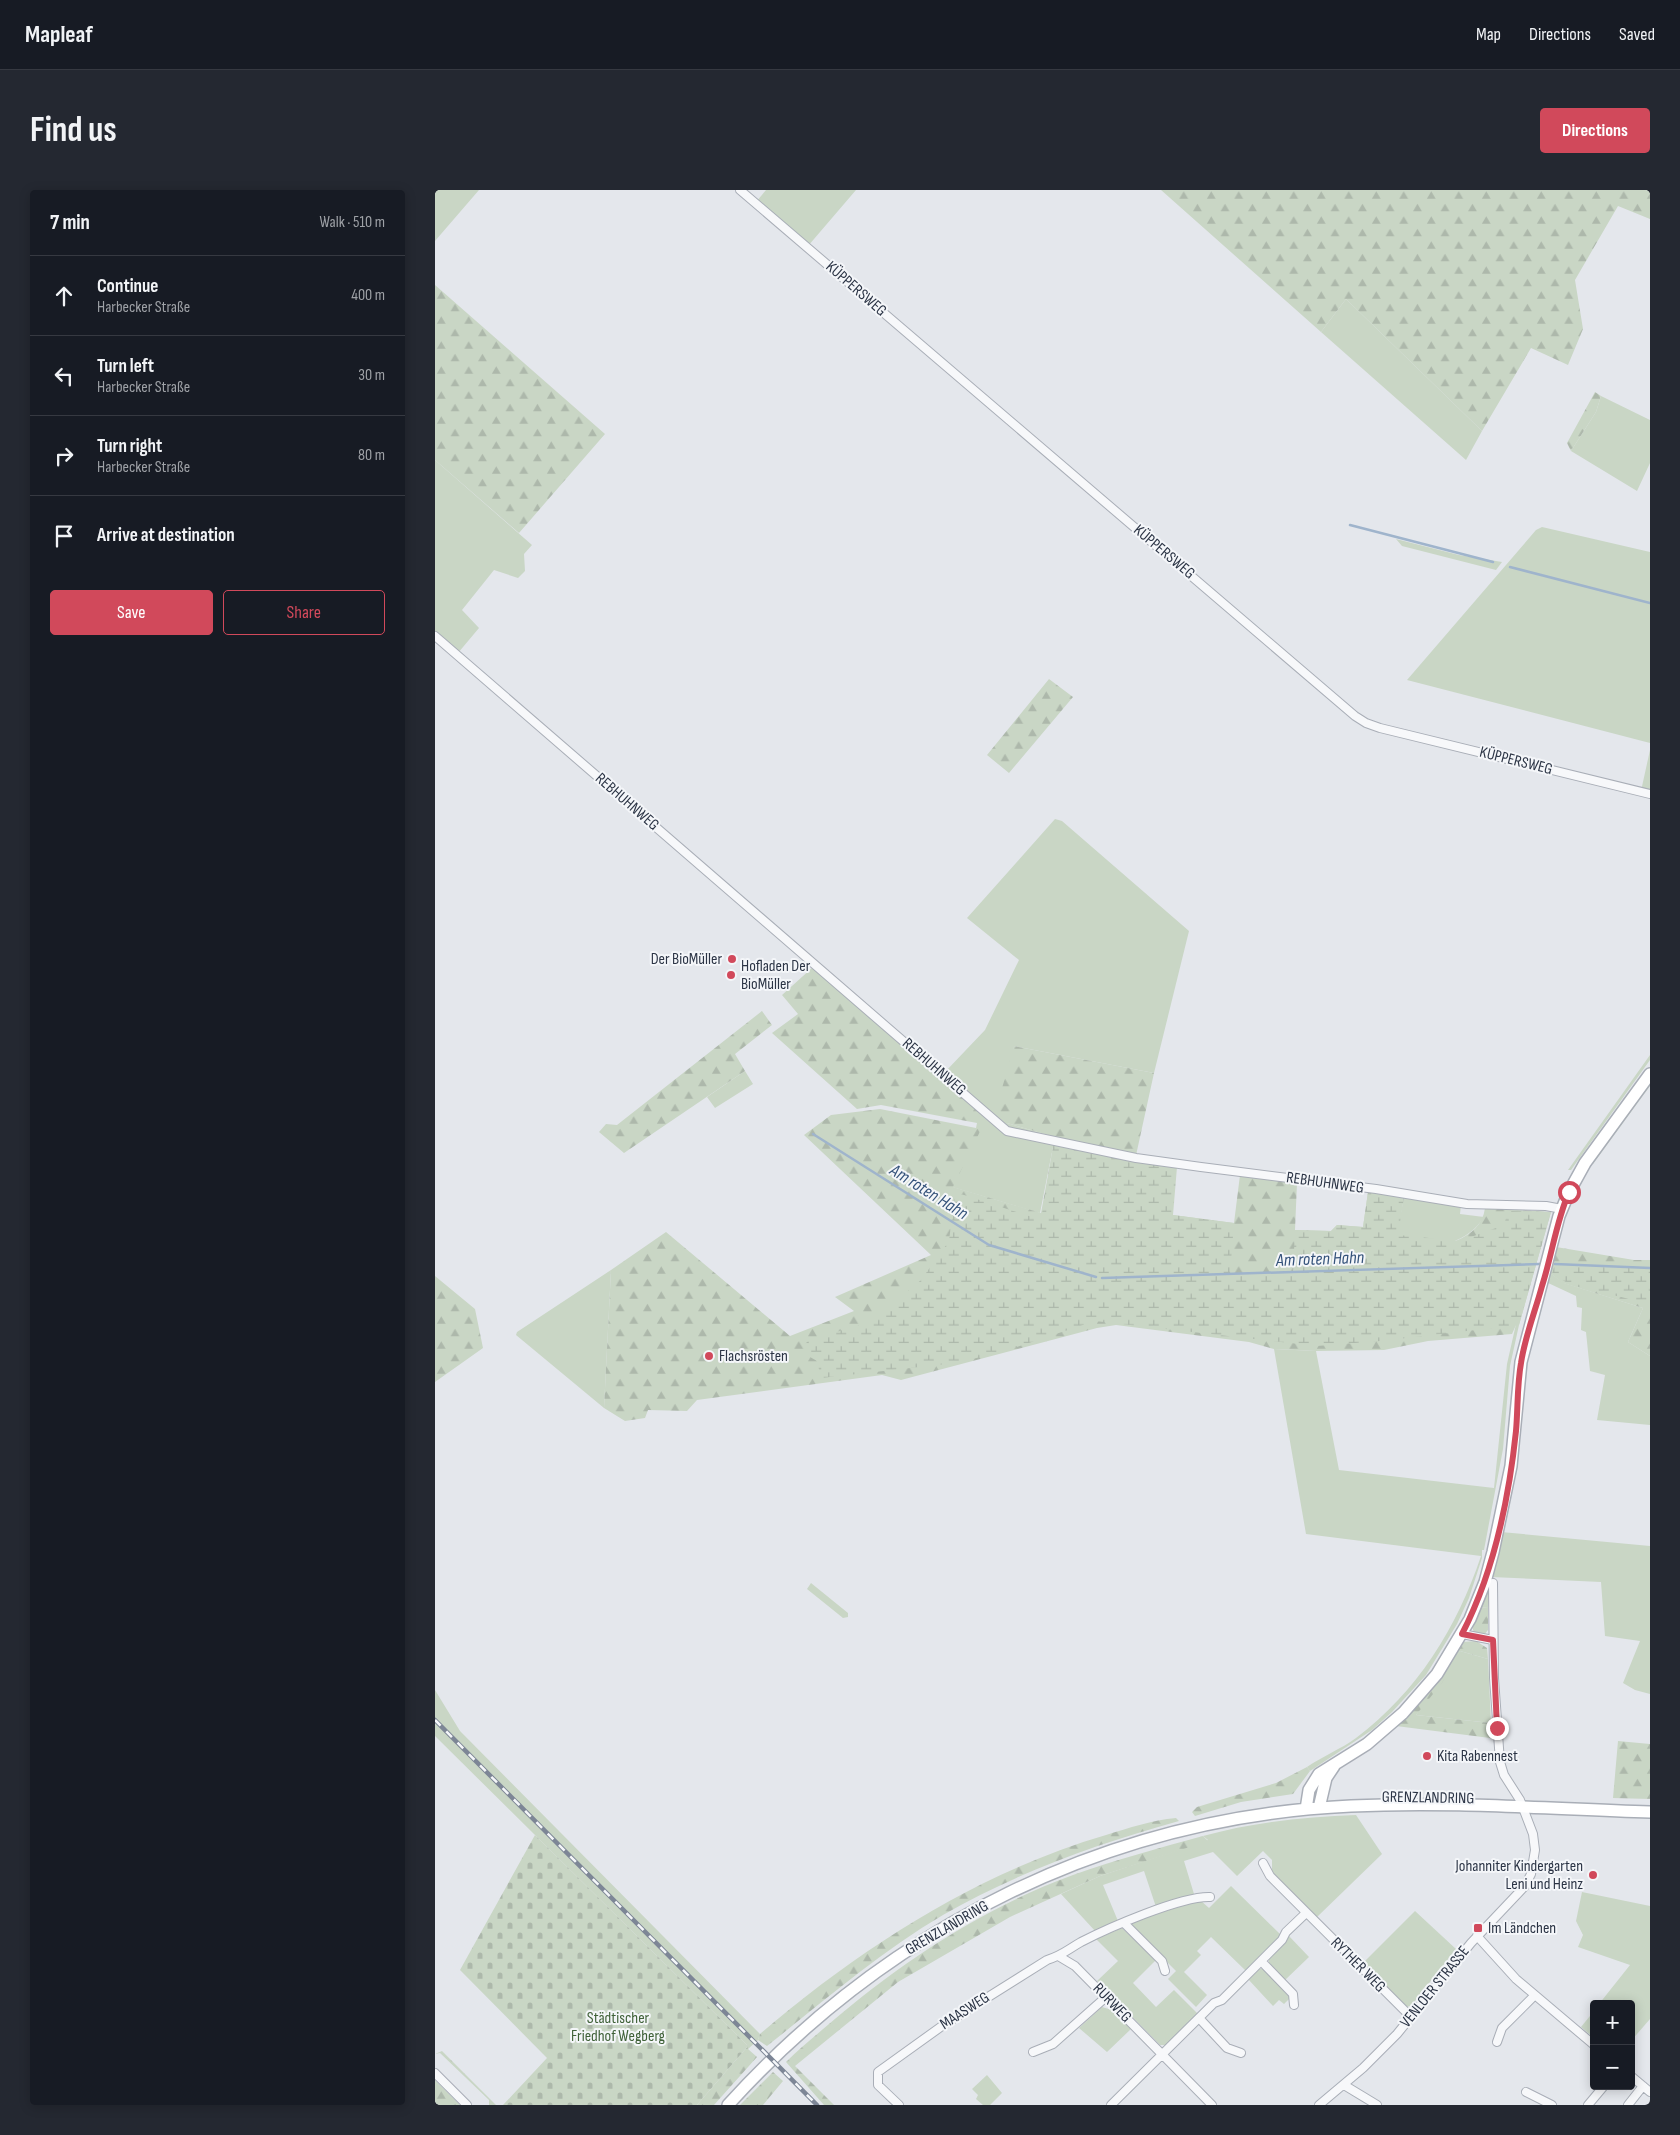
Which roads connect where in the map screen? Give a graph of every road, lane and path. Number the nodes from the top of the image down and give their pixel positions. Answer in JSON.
{"nodes":[{"id":1,"x":740,"y":190,"type":"edge"},
{"id":2,"x":435,"y":636,"type":"edge"},
{"id":3,"x":1650,"y":794,"type":"edge"},
{"id":4,"x":1650,"y":1074,"type":"edge"},
{"id":5,"x":1562,"y":1209,"type":"junction"},
{"id":6,"x":1493,"y":1584,"type":"dead end"},
{"id":7,"x":1462,"y":1634,"type":"junction"},
{"id":8,"x":1493,"y":1640,"type":"junction"},
{"id":9,"x":1334,"y":1766,"type":"junction"},
{"id":10,"x":1319,"y":1804,"type":"junction"},
{"id":11,"x":1522,"y":1804,"type":"junction"},
{"id":12,"x":1306,"y":1806,"type":"junction"},
{"id":13,"x":1650,"y":1807,"type":"edge"},
{"id":14,"x":1650,"y":1812,"type":"edge"},
{"id":15,"x":1263,"y":1863,"type":"dead end"},
{"id":16,"x":1210,"y":1897,"type":"dead end"},
{"id":17,"x":1306,"y":1912,"type":"junction"},
{"id":18,"x":1124,"y":1923,"type":"junction"},
{"id":19,"x":1477,"y":1936,"type":"junction"},
{"id":20,"x":1060,"y":1957,"type":"junction"},
{"id":21,"x":1261,"y":1961,"type":"junction"},
{"id":22,"x":1165,"y":1971,"type":"dead end"},
{"id":23,"x":1535,"y":1995,"type":"junction"},
{"id":24,"x":1106,"y":1997,"type":"junction"},
{"id":25,"x":1294,"y":2005,"type":"dead end"},
{"id":26,"x":1199,"y":2018,"type":"junction"},
{"id":27,"x":1411,"y":2018,"type":"junction"},
{"id":28,"x":1497,"y":2042,"type":"dead end"},
{"id":29,"x":1590,"y":2042,"type":"edge"},
{"id":30,"x":1033,"y":2052,"type":"dead end"},
{"id":31,"x":1241,"y":2053,"type":"dead end"},
{"id":32,"x":1162,"y":2055,"type":"junction"},
{"id":33,"x":435,"y":2073,"type":"edge"},
{"id":34,"x":1635,"y":2079,"type":"edge"},
{"id":35,"x":1344,"y":2085,"type":"junction"},
{"id":36,"x":1647,"y":2089,"type":"edge"},
{"id":37,"x":1601,"y":2090,"type":"edge"},
{"id":38,"x":1526,"y":2092,"type":"dead end"},
{"id":39,"x":467,"y":2105,"type":"edge"},
{"id":40,"x":728,"y":2105,"type":"edge"},
{"id":41,"x":899,"y":2105,"type":"edge"},
{"id":42,"x":1111,"y":2105,"type":"edge"},
{"id":43,"x":1212,"y":2105,"type":"edge"},
{"id":44,"x":1319,"y":2105,"type":"edge"},
{"id":45,"x":1377,"y":2105,"type":"edge"},
{"id":46,"x":1552,"y":2105,"type":"edge"},
{"id":47,"x":1588,"y":2105,"type":"edge"},
{"id":48,"x":1628,"y":2105,"type":"edge"}],
"edges":[{"from":1,"to":3,"type":"street","name":"KÜPPERSWEG"},
{"from":2,"to":5,"type":"street","name":"REBHUHNWEG"},
{"from":4,"to":5,"type":"main road"},
{"from":5,"to":7,"type":"main road"},
{"from":6,"to":8,"type":"street","name":"VENLOER STRASSE"},
{"from":7,"to":8,"type":"street"},
{"from":7,"to":9,"type":"main road"},
{"from":8,"to":11,"type":"street","name":"VENLOER STRASSE"},
{"from":9,"to":10,"type":"main road"},
{"from":9,"to":12,"type":"main road"},
{"from":10,"to":11,"type":"main road","name":"GRENZLANDRING"},
{"from":10,"to":12,"type":"main road","name":"GRENZLANDRING"},
{"from":11,"to":13,"type":"main road","name":"GRENZLANDRING"},
{"from":11,"to":14,"type":"main road","name":"GRENZLANDRING"},
{"from":11,"to":19,"type":"street","name":"VENLOER STRASSE"},
{"from":12,"to":40,"type":"main road","name":"GRENZLANDRING"},
{"from":15,"to":17,"type":"street","name":"RYTHER WEG"},
{"from":16,"to":18,"type":"street"},
{"from":17,"to":21,"type":"street"},
{"from":17,"to":27,"type":"street","name":"RYTHER WEG"},
{"from":18,"to":20,"type":"street"},
{"from":18,"to":22,"type":"street"},
{"from":19,"to":23,"type":"street"},
{"from":19,"to":27,"type":"street","name":"VENLOER STRASSE"},
{"from":20,"to":24,"type":"street","name":"RURWEG"},
{"from":20,"to":41,"type":"street","name":"MAASWEG"},
{"from":21,"to":25,"type":"street"},
{"from":21,"to":26,"type":"street"},
{"from":23,"to":28,"type":"street"},
{"from":23,"to":29,"type":"street"},
{"from":24,"to":30,"type":"street"},
{"from":24,"to":32,"type":"street","name":"RURWEG"},
{"from":26,"to":31,"type":"street"},
{"from":26,"to":32,"type":"street"},
{"from":27,"to":35,"type":"street","name":"VENLOER STRASSE"},
{"from":32,"to":42,"type":"street"},
{"from":32,"to":43,"type":"street","name":"RURWEG"},
{"from":33,"to":39,"type":"street"},
{"from":34,"to":36,"type":"street"},
{"from":35,"to":44,"type":"street","name":"VENLOER STRASSE"},
{"from":35,"to":45,"type":"street"},
{"from":36,"to":48,"type":"street"},
{"from":37,"to":47,"type":"street"},
{"from":38,"to":46,"type":"street"}]}
